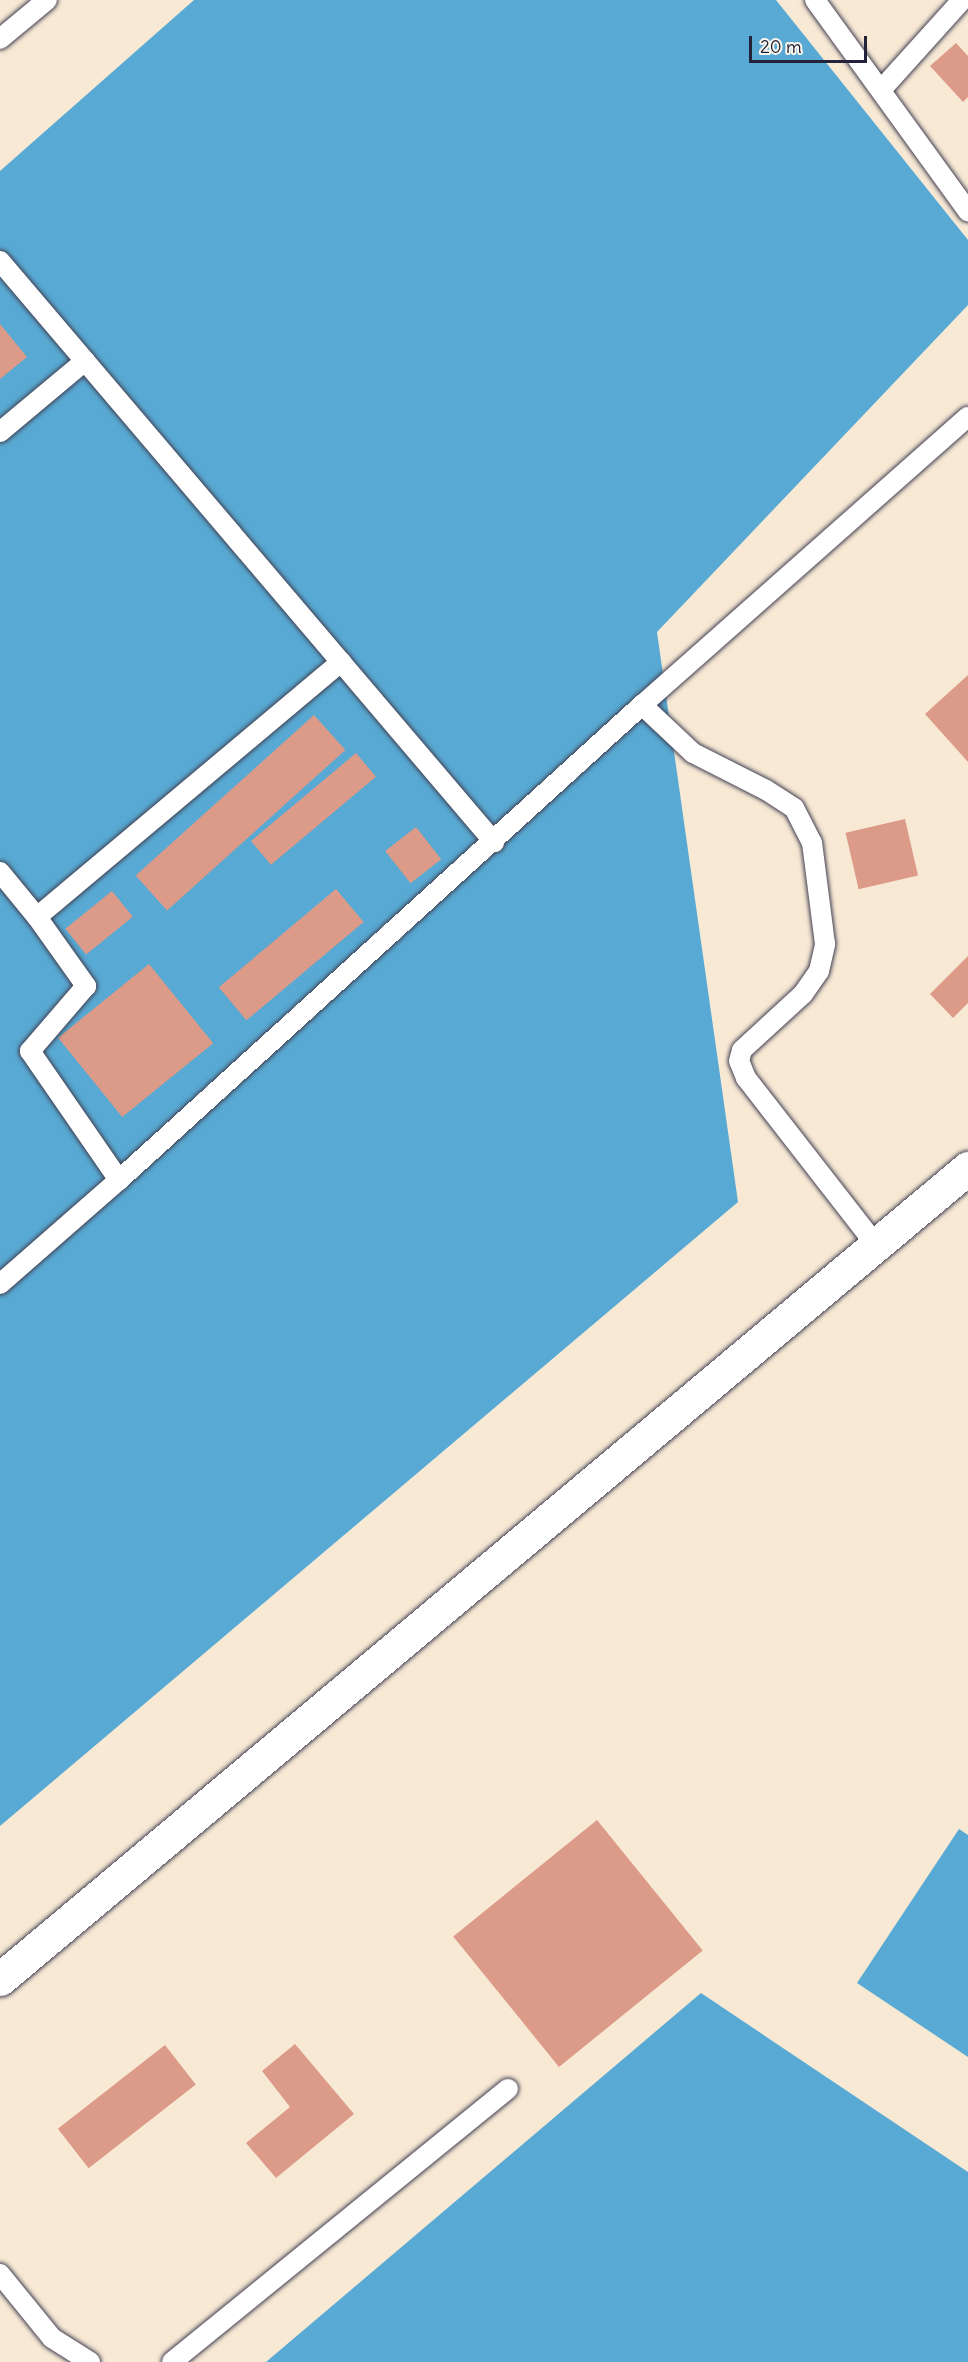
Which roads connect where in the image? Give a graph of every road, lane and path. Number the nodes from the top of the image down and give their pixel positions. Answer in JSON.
{"nodes":[{"id":1,"x":47,"y":0,"type":"edge"},
{"id":2,"x":815,"y":0,"type":"edge"},
{"id":3,"x":962,"y":0,"type":"edge"},
{"id":4,"x":0,"y":39,"type":"edge"},
{"id":5,"x":881,"y":90,"type":"junction"},
{"id":6,"x":968,"y":211,"type":"edge"},
{"id":7,"x":0,"y":261,"type":"edge"},
{"id":8,"x":85,"y":361,"type":"junction"},
{"id":9,"x":968,"y":417,"type":"edge"},
{"id":10,"x":0,"y":432,"type":"edge"},
{"id":11,"x":341,"y":662,"type":"junction"},
{"id":12,"x":642,"y":705,"type":"junction"},
{"id":13,"x":494,"y":842,"type":"junction"},
{"id":14,"x":0,"y":872,"type":"edge"},
{"id":15,"x":37,"y":917,"type":"junction"},
{"id":16,"x":968,"y":1168,"type":"edge"},
{"id":17,"x":119,"y":1180,"type":"junction"},
{"id":18,"x":876,"y":1245,"type":"junction"},
{"id":19,"x":0,"y":1284,"type":"edge"},
{"id":20,"x":0,"y":1979,"type":"edge"},
{"id":21,"x":508,"y":2089,"type":"dead end"},
{"id":22,"x":0,"y":2274,"type":"edge"},
{"id":23,"x":90,"y":2362,"type":"edge"},
{"id":24,"x":172,"y":2362,"type":"edge"}],
"edges":[{"from":1,"to":4,"type":"lane"},
{"from":2,"to":5,"type":"lane"},
{"from":3,"to":5,"type":"lane"},
{"from":5,"to":6,"type":"lane"},
{"from":7,"to":8,"type":"lane"},
{"from":8,"to":10,"type":"lane"},
{"from":8,"to":11,"type":"lane"},
{"from":9,"to":12,"type":"lane"},
{"from":11,"to":13,"type":"lane"},
{"from":11,"to":15,"type":"lane"},
{"from":12,"to":13,"type":"lane"},
{"from":12,"to":18,"type":"lane"},
{"from":13,"to":17,"type":"lane"},
{"from":14,"to":15,"type":"lane"},
{"from":15,"to":17,"type":"lane"},
{"from":16,"to":18,"type":"street"},
{"from":17,"to":19,"type":"lane"},
{"from":18,"to":20,"type":"street"},
{"from":21,"to":24,"type":"lane"},
{"from":22,"to":23,"type":"lane"}]}
